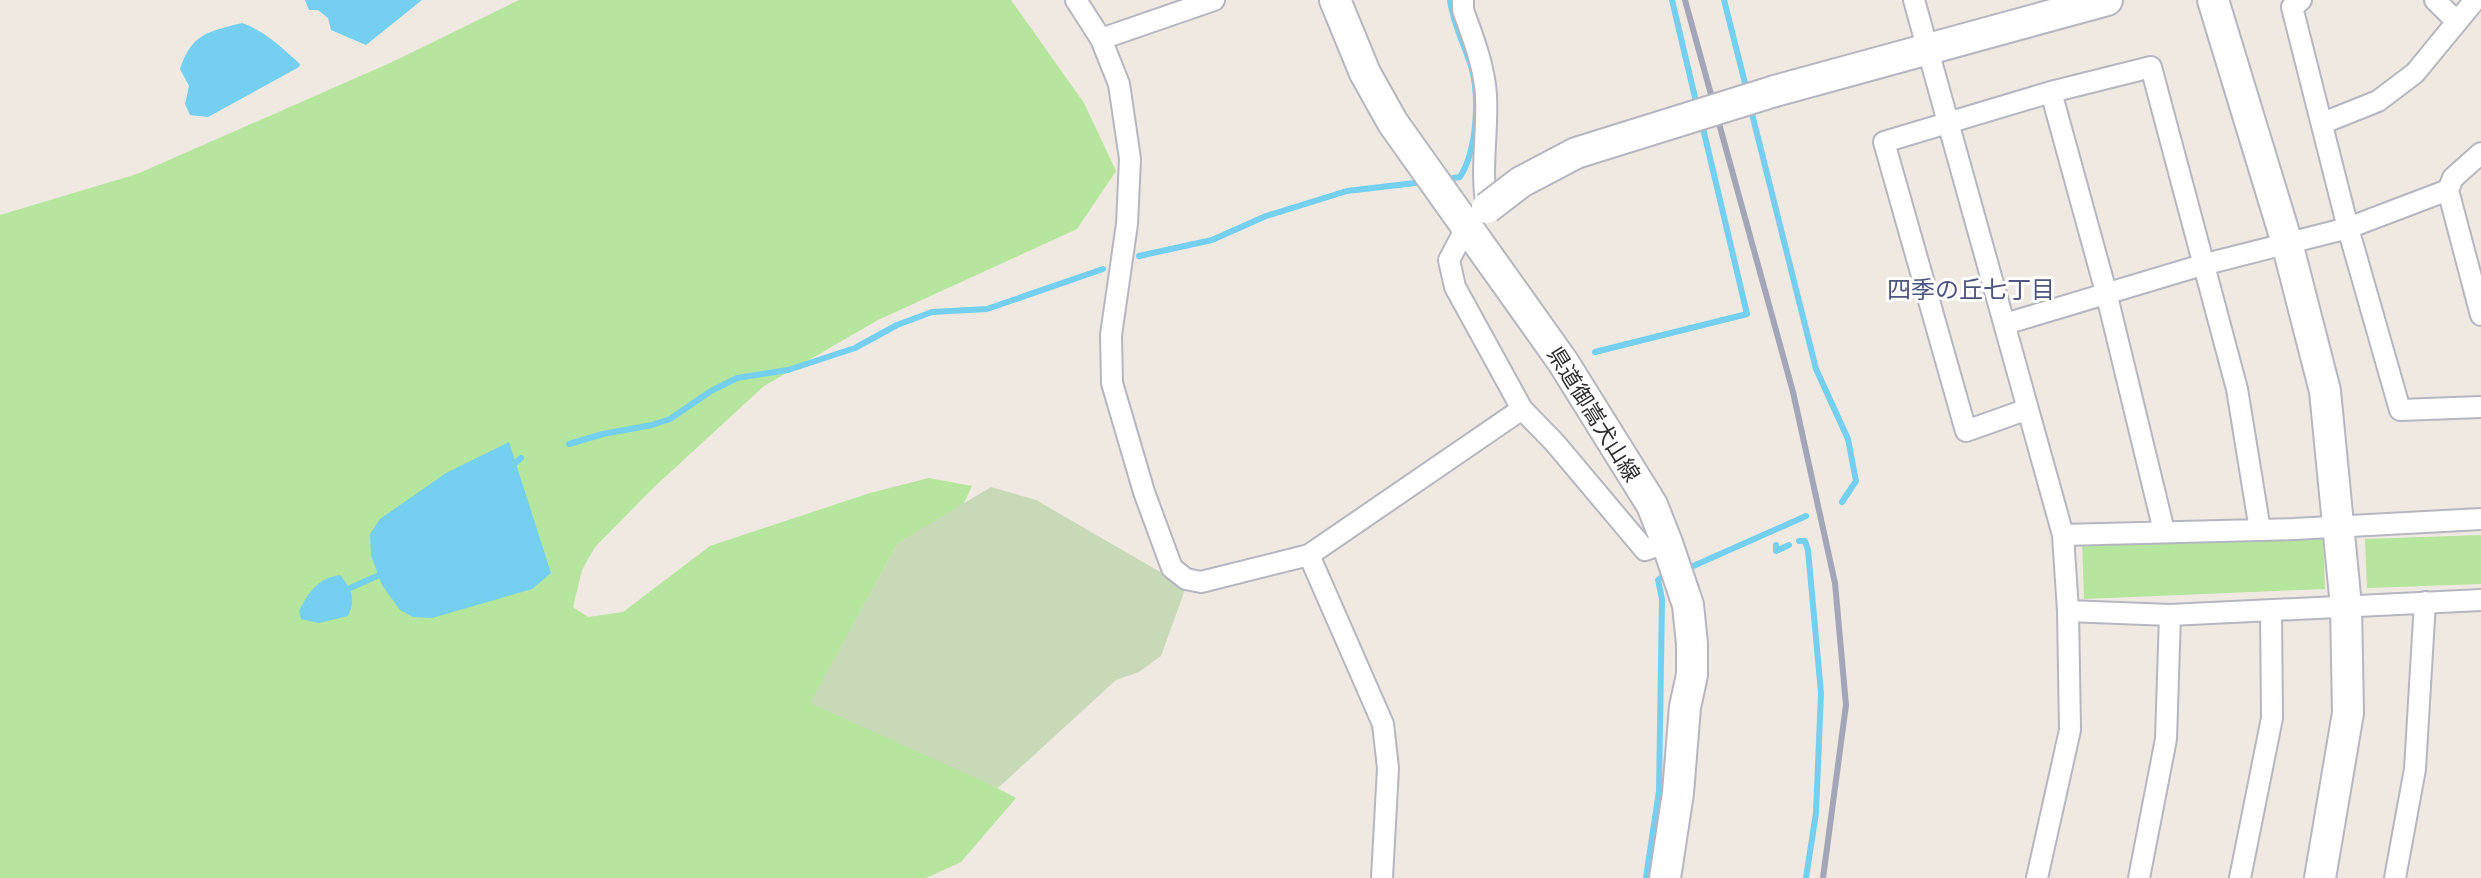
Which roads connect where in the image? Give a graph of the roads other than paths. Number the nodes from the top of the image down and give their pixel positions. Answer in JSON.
{"nodes":[{"id":1,"x":1076,"y":0,"type":"edge"},
{"id":2,"x":1214,"y":0,"type":"edge"},
{"id":3,"x":1335,"y":0,"type":"edge"},
{"id":4,"x":1463,"y":0,"type":"edge"},
{"id":5,"x":1914,"y":0,"type":"edge"},
{"id":6,"x":2107,"y":0,"type":"edge"},
{"id":7,"x":2213,"y":0,"type":"edge"},
{"id":8,"x":2301,"y":0,"type":"edge"},
{"id":9,"x":2435,"y":0,"type":"edge"},
{"id":10,"x":2475,"y":0,"type":"edge"},
{"id":11,"x":2457,"y":22,"type":"junction"},
{"id":12,"x":1101,"y":39,"type":"junction"},
{"id":13,"x":1929,"y":47,"type":"junction"},
{"id":14,"x":2051,"y":92,"type":"junction"},
{"id":15,"x":1949,"y":121,"type":"junction"},
{"id":16,"x":2323,"y":123,"type":"junction"},
{"id":17,"x":2481,"y":153,"type":"edge"},
{"id":18,"x":2448,"y":190,"type":"junction"},
{"id":19,"x":1477,"y":217,"type":"junction"},
{"id":20,"x":2348,"y":228,"type":"junction"},
{"id":21,"x":2287,"y":243,"type":"junction"},
{"id":22,"x":2202,"y":265,"type":"junction"},
{"id":23,"x":2106,"y":292,"type":"junction"},
{"id":24,"x":2481,"y":315,"type":"edge"},
{"id":25,"x":2005,"y":324,"type":"junction"},
{"id":26,"x":2481,"y":407,"type":"edge"},
{"id":27,"x":1522,"y":409,"type":"junction"},
{"id":28,"x":2028,"y":409,"type":"junction"},
{"id":29,"x":2481,"y":519,"type":"edge"},
{"id":30,"x":2339,"y":527,"type":"junction"},
{"id":31,"x":2260,"y":530,"type":"junction"},
{"id":32,"x":2164,"y":531,"type":"junction"},
{"id":33,"x":2063,"y":535,"type":"junction"},
{"id":34,"x":1667,"y":543,"type":"junction"},
{"id":35,"x":1309,"y":555,"type":"junction"},
{"id":36,"x":2481,"y":600,"type":"edge"},
{"id":37,"x":2425,"y":602,"type":"junction"},
{"id":38,"x":2346,"y":606,"type":"junction"},
{"id":39,"x":2068,"y":611,"type":"junction"},
{"id":40,"x":2271,"y":611,"type":"junction"},
{"id":41,"x":2170,"y":615,"type":"junction"},
{"id":42,"x":1382,"y":878,"type":"edge"},
{"id":43,"x":1665,"y":878,"type":"edge"},
{"id":44,"x":2037,"y":878,"type":"edge"},
{"id":45,"x":2139,"y":878,"type":"edge"},
{"id":46,"x":2240,"y":878,"type":"edge"},
{"id":47,"x":2320,"y":878,"type":"edge"},
{"id":48,"x":2395,"y":878,"type":"edge"}],
"edges":[{"from":1,"to":12,"type":"street"},
{"from":2,"to":12,"type":"street"},
{"from":3,"to":19,"type":"street","name":"県道御嵩犬山線"},
{"from":4,"to":19,"type":"street"},
{"from":5,"to":13,"type":"street"},
{"from":6,"to":13,"type":"street"},
{"from":7,"to":21,"type":"street"},
{"from":8,"to":16,"type":"street"},
{"from":9,"to":11,"type":"street"},
{"from":10,"to":11,"type":"street"},
{"from":11,"to":16,"type":"street"},
{"from":12,"to":35,"type":"street"},
{"from":13,"to":15,"type":"street"},
{"from":13,"to":19,"type":"street","bridge":true},
{"from":14,"to":15,"type":"street"},
{"from":14,"to":22,"type":"street"},
{"from":14,"to":23,"type":"street"},
{"from":15,"to":25,"type":"street"},
{"from":15,"to":28,"type":"street"},
{"from":16,"to":20,"type":"street"},
{"from":17,"to":18,"type":"street"},
{"from":18,"to":20,"type":"street"},
{"from":18,"to":24,"type":"street"},
{"from":19,"to":27,"type":"street"},
{"from":19,"to":34,"type":"street","name":"県道御嵩犬山線"},
{"from":20,"to":21,"type":"street"},
{"from":20,"to":26,"type":"street"},
{"from":21,"to":22,"type":"street"},
{"from":21,"to":30,"type":"street"},
{"from":22,"to":23,"type":"street"},
{"from":22,"to":31,"type":"street"},
{"from":23,"to":25,"type":"street"},
{"from":23,"to":32,"type":"street"},
{"from":25,"to":28,"type":"street"},
{"from":27,"to":34,"type":"street"},
{"from":27,"to":35,"type":"street"},
{"from":28,"to":33,"type":"street"},
{"from":29,"to":30,"type":"street"},
{"from":30,"to":31,"type":"street"},
{"from":30,"to":38,"type":"street"},
{"from":31,"to":32,"type":"street"},
{"from":32,"to":33,"type":"street"},
{"from":33,"to":39,"type":"street"},
{"from":34,"to":43,"type":"street","name":"県道御嵩犬山線"},
{"from":35,"to":42,"type":"street"},
{"from":36,"to":37,"type":"street"},
{"from":37,"to":38,"type":"street"},
{"from":37,"to":48,"type":"street"},
{"from":38,"to":40,"type":"street"},
{"from":38,"to":47,"type":"street"},
{"from":39,"to":41,"type":"street"},
{"from":39,"to":44,"type":"street"},
{"from":40,"to":41,"type":"street"},
{"from":40,"to":46,"type":"street"},
{"from":41,"to":45,"type":"street"}]}
